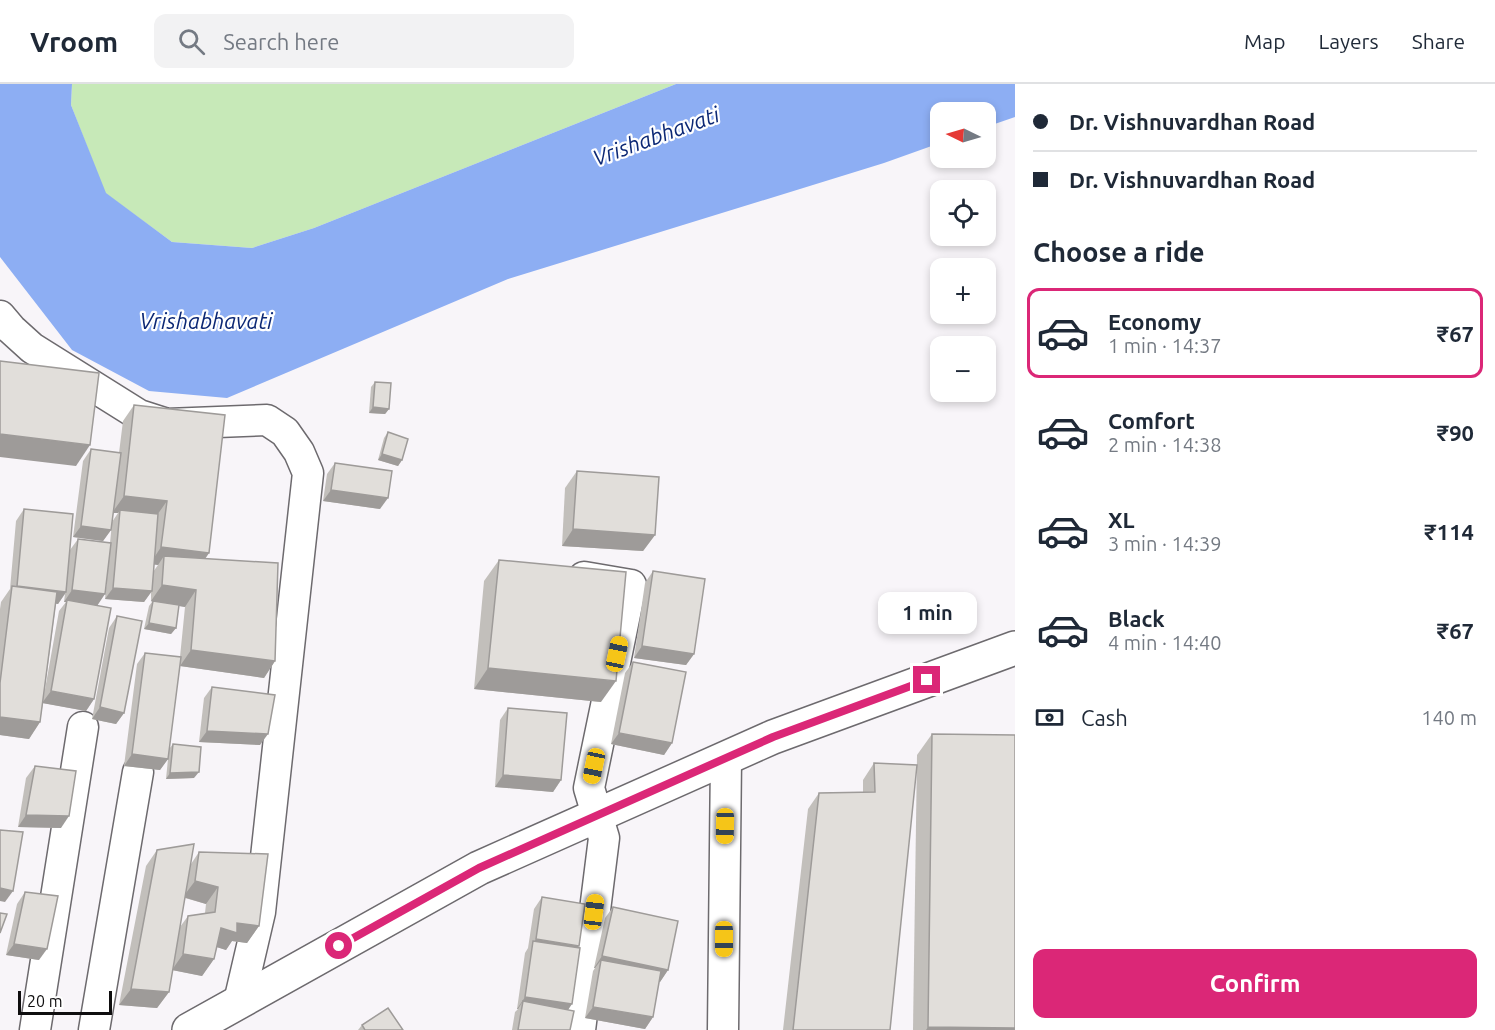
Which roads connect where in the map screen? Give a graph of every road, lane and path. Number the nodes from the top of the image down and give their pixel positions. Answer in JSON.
{"nodes":[{"id":1,"x":0,"y":316,"type":"edge"},
{"id":2,"x":569,"y":574,"type":"edge"},
{"id":3,"x":1015,"y":648,"type":"edge"},
{"id":4,"x":83,"y":727,"type":"dead end"},
{"id":5,"x":726,"y":758,"type":"junction"},
{"id":6,"x":138,"y":772,"type":"edge"},
{"id":7,"x":598,"y":816,"type":"junction"},
{"id":8,"x":239,"y":1002,"type":"junction"},
{"id":9,"x":35,"y":1030,"type":"edge"},
{"id":10,"x":94,"y":1030,"type":"edge"},
{"id":11,"x":189,"y":1030,"type":"edge"},
{"id":12,"x":580,"y":1030,"type":"edge"},
{"id":13,"x":723,"y":1030,"type":"edge"}],
"edges":[{"from":1,"to":8,"type":"street"},
{"from":2,"to":7,"type":"street"},
{"from":3,"to":5,"type":"main road"},
{"from":4,"to":9,"type":"street"},
{"from":5,"to":7,"type":"main road"},
{"from":5,"to":13,"type":"street"},
{"from":6,"to":10,"type":"street"},
{"from":7,"to":8,"type":"main road"},
{"from":7,"to":12,"type":"street"},
{"from":8,"to":11,"type":"main road"}]}
